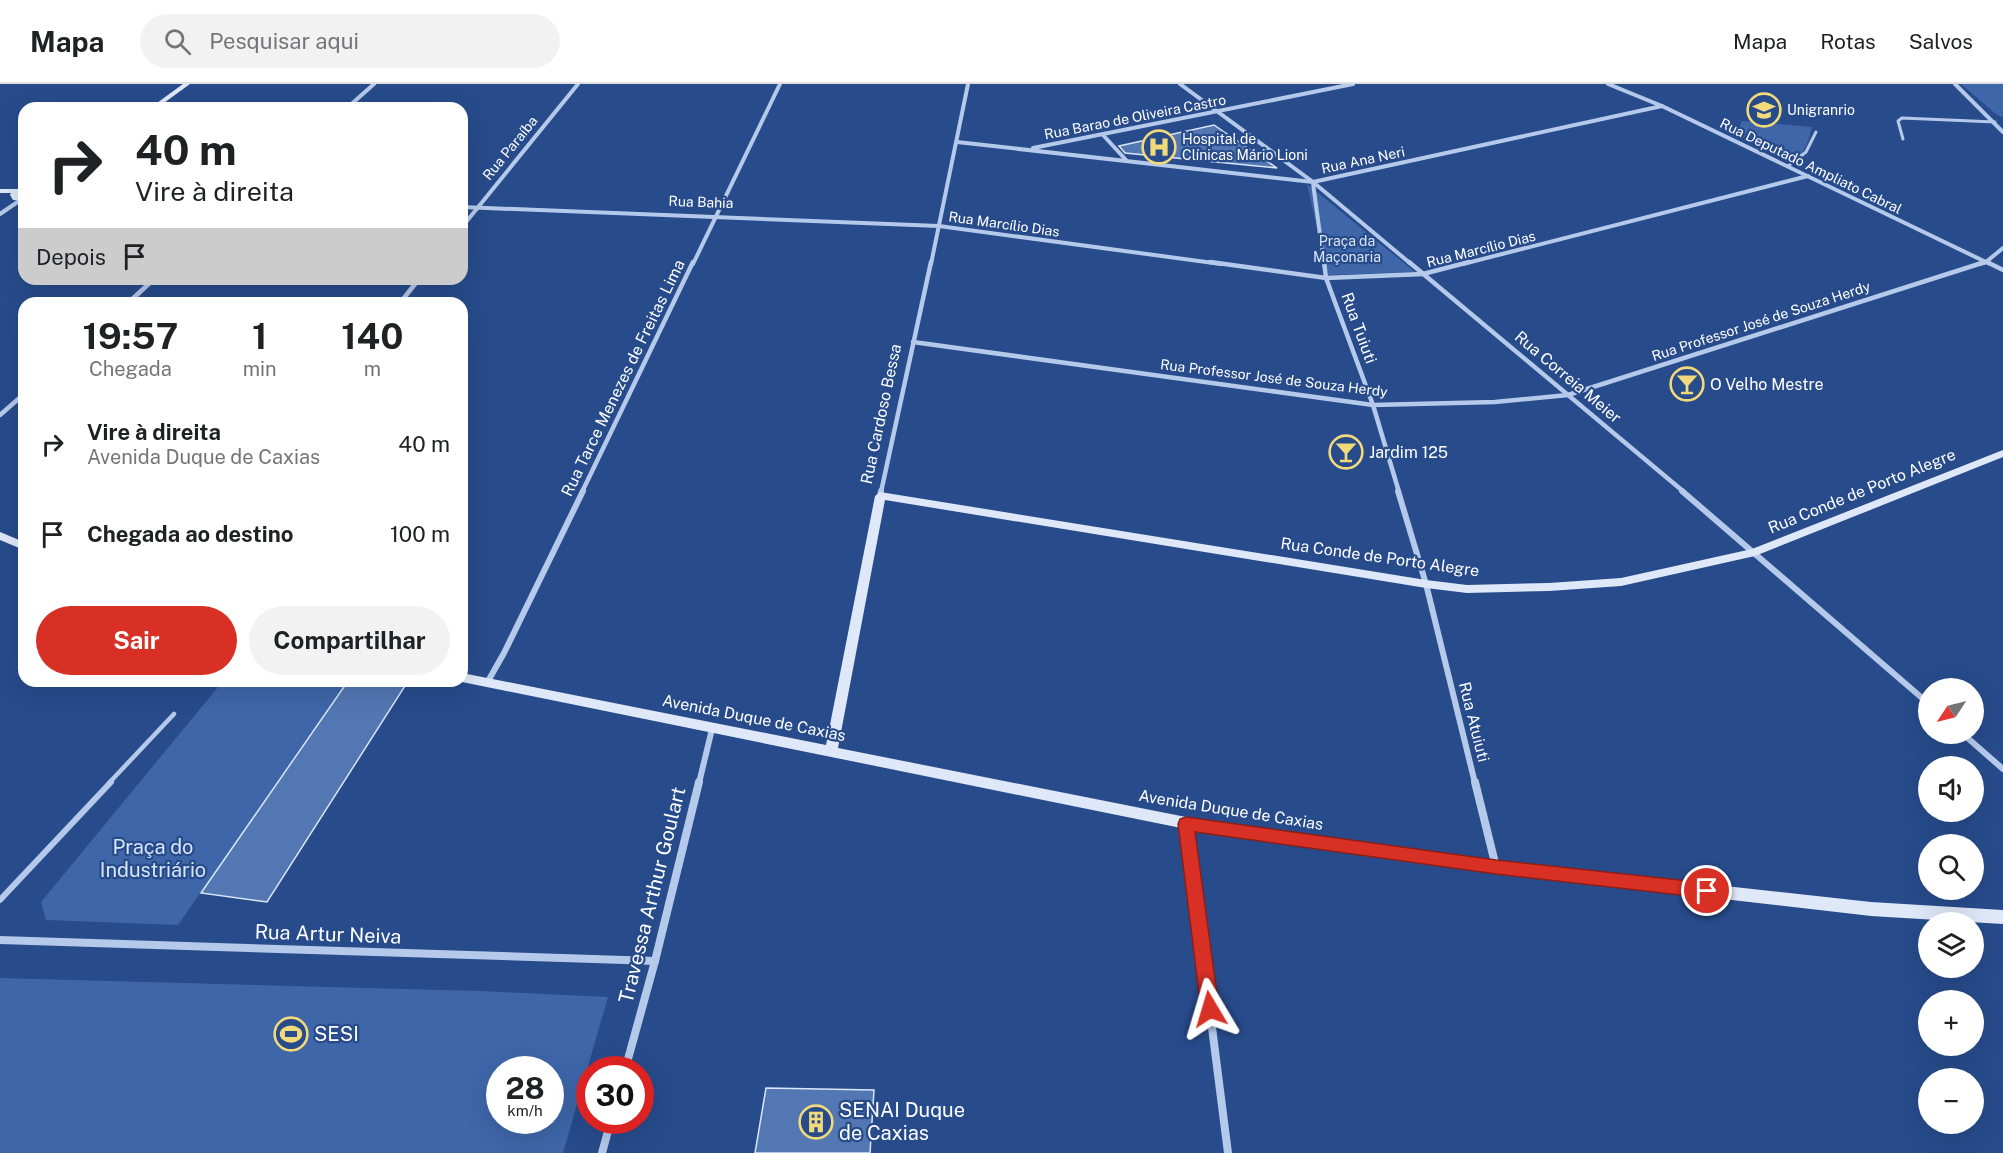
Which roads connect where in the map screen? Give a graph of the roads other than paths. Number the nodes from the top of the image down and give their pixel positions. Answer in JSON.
{"nodes":[{"id":1,"x":187,"y":84,"type":"edge"},
{"id":2,"x":374,"y":84,"type":"edge"},
{"id":3,"x":578,"y":84,"type":"edge"},
{"id":4,"x":780,"y":84,"type":"edge"},
{"id":5,"x":970,"y":84,"type":"edge"},
{"id":6,"x":1180,"y":84,"type":"edge"},
{"id":7,"x":1353,"y":84,"type":"edge"},
{"id":8,"x":1608,"y":84,"type":"edge"},
{"id":9,"x":1955,"y":84,"type":"edge"},
{"id":10,"x":162,"y":102,"type":"edge"},
{"id":11,"x":354,"y":102,"type":"edge"},
{"id":12,"x":1662,"y":106,"type":"junction"},
{"id":13,"x":1216,"y":112,"type":"junction"},
{"id":14,"x":1995,"y":122,"type":"junction"},
{"id":15,"x":2003,"y":123,"type":"edge"},
{"id":16,"x":1816,"y":132,"type":"dead end"},
{"id":17,"x":2003,"y":132,"type":"edge"},
{"id":18,"x":1103,"y":135,"type":"junction"},
{"id":19,"x":1903,"y":139,"type":"dead end"},
{"id":20,"x":957,"y":142,"type":"junction"},
{"id":21,"x":1027,"y":149,"type":"junction"},
{"id":22,"x":1126,"y":160,"type":"junction"},
{"id":23,"x":1788,"y":166,"type":"junction"},
{"id":24,"x":1808,"y":176,"type":"junction"},
{"id":25,"x":1313,"y":182,"type":"junction"},
{"id":26,"x":0,"y":191,"type":"edge"},
{"id":27,"x":18,"y":193,"type":"edge"},
{"id":28,"x":18,"y":198,"type":"edge"},
{"id":29,"x":468,"y":207,"type":"edge"},
{"id":30,"x":478,"y":207,"type":"junction"},
{"id":31,"x":0,"y":214,"type":"edge"},
{"id":32,"x":717,"y":216,"type":"junction"},
{"id":33,"x":468,"y":220,"type":"edge"},
{"id":34,"x":939,"y":226,"type":"junction"},
{"id":35,"x":2003,"y":248,"type":"edge"},
{"id":36,"x":1986,"y":262,"type":"junction"},
{"id":37,"x":2003,"y":270,"type":"edge"},
{"id":38,"x":1423,"y":274,"type":"junction"},
{"id":39,"x":1326,"y":278,"type":"junction"},
{"id":40,"x":148,"y":285,"type":"edge"},
{"id":41,"x":414,"y":285,"type":"edge"},
{"id":42,"x":134,"y":297,"type":"edge"},
{"id":43,"x":405,"y":297,"type":"edge"},
{"id":44,"x":913,"y":342,"type":"junction"},
{"id":45,"x":1568,"y":395,"type":"junction"},
{"id":46,"x":18,"y":399,"type":"edge"},
{"id":47,"x":1373,"y":405,"type":"junction"},
{"id":48,"x":0,"y":415,"type":"edge"},
{"id":49,"x":2003,"y":453,"type":"edge"},
{"id":50,"x":879,"y":496,"type":"junction"},
{"id":51,"x":0,"y":536,"type":"edge"},
{"id":52,"x":18,"y":544,"type":"edge"},
{"id":53,"x":1755,"y":552,"type":"junction"},
{"id":54,"x":1426,"y":584,"type":"junction"},
{"id":55,"x":468,"y":679,"type":"edge"},
{"id":56,"x":487,"y":682,"type":"junction"},
{"id":57,"x":1918,"y":694,"type":"edge"},
{"id":58,"x":174,"y":714,"type":"dead end"},
{"id":59,"x":712,"y":729,"type":"junction"},
{"id":60,"x":1974,"y":744,"type":"edge"},
{"id":61,"x":831,"y":752,"type":"junction"},
{"id":62,"x":2003,"y":769,"type":"edge"},
{"id":63,"x":1186,"y":824,"type":"junction"},
{"id":64,"x":1496,"y":867,"type":"junction"},
{"id":65,"x":0,"y":900,"type":"edge"},
{"id":66,"x":2003,"y":917,"type":"edge"},
{"id":67,"x":0,"y":940,"type":"edge"},
{"id":68,"x":655,"y":961,"type":"junction"},
{"id":69,"x":629,"y":1056,"type":"edge"},
{"id":70,"x":607,"y":1134,"type":"edge"},
{"id":71,"x":602,"y":1153,"type":"edge"},
{"id":72,"x":1228,"y":1153,"type":"edge"}],
"edges":[{"from":1,"to":10,"type":"main road"},
{"from":2,"to":11,"type":"street"},
{"from":3,"to":30,"type":"street","name":"Rua Paraíba"},
{"from":4,"to":32,"type":"street","name":"Rua Tarce Menezes de Freitas Lima"},
{"from":5,"to":20,"type":"street","name":"Rua Cardoso Bessa"},
{"from":6,"to":13,"type":"street","name":"Rua Correia Meier"},
{"from":7,"to":13,"type":"street","name":"Rua Barao de Oliveira Castro"},
{"from":8,"to":12,"type":"street","name":"Rua Deputado Ampliato Cabral"},
{"from":9,"to":14,"type":"street"},
{"from":12,"to":23,"type":"street","name":"Rua Deputado Ampliato Cabral"},
{"from":12,"to":25,"type":"street","name":"Rua Ana Neri"},
{"from":13,"to":18,"type":"street","name":"Rua Barao de Oliveira Castro"},
{"from":13,"to":25,"type":"street","name":"Rua Correia Meier"},
{"from":14,"to":15,"type":"street"},
{"from":14,"to":17,"type":"street"},
{"from":14,"to":19,"type":"lane"},
{"from":16,"to":23,"type":"lane"},
{"from":18,"to":21,"type":"street","name":"Rua Barao de Oliveira Castro"},
{"from":18,"to":22,"type":"street"},
{"from":20,"to":21,"type":"street","name":"Rua Ana Neri"},
{"from":20,"to":34,"type":"street","name":"Rua Cardoso Bessa"},
{"from":21,"to":22,"type":"street","name":"Rua Ana Neri"},
{"from":22,"to":25,"type":"street","name":"Rua Ana Neri"},
{"from":23,"to":24,"type":"street","name":"Rua Deputado Ampliato Cabral"},
{"from":24,"to":36,"type":"street","name":"Rua Deputado Ampliato Cabral"},
{"from":24,"to":38,"type":"street","name":"Rua Marcílio Dias"},
{"from":25,"to":38,"type":"street","name":"Rua Correia Meier"},
{"from":25,"to":39,"type":"street","name":"Rua Tuiuti"},
{"from":26,"to":27,"type":"main road"},
{"from":28,"to":31,"type":"street"},
{"from":29,"to":30,"type":"street","name":"Rua Bahia"},
{"from":30,"to":32,"type":"street","name":"Rua Bahia"},
{"from":30,"to":33,"type":"street","name":"Rua Paraíba"},
{"from":32,"to":34,"type":"street","name":"Rua Bahia"},
{"from":32,"to":56,"type":"street","name":"Rua Tarce Menezes de Freitas Lima"},
{"from":34,"to":39,"type":"street","name":"Rua Marcílio Dias"},
{"from":34,"to":44,"type":"street","name":"Rua Cardoso Bessa"},
{"from":35,"to":36,"type":"street","name":"Rua Professor José de Souza Herdy"},
{"from":36,"to":37,"type":"street","name":"Rua Deputado Ampliato Cabral"},
{"from":36,"to":45,"type":"street","name":"Rua Professor José de Souza Herdy"},
{"from":38,"to":39,"type":"street","name":"Rua Marcílio Dias"},
{"from":38,"to":45,"type":"street","name":"Rua Correia Meier"},
{"from":39,"to":47,"type":"street","name":"Rua Tuiuti"},
{"from":40,"to":42,"type":"street"},
{"from":41,"to":43,"type":"street"},
{"from":44,"to":47,"type":"street","name":"Rua Professor José de Souza Herdy"},
{"from":44,"to":50,"type":"street","name":"Rua Cardoso Bessa"},
{"from":45,"to":47,"type":"street","name":"Rua Professor José de Souza Herdy"},
{"from":45,"to":53,"type":"street","name":"Rua Correia Meier"},
{"from":46,"to":48,"type":"street"},
{"from":47,"to":54,"type":"street","name":"Rua Tuiuti"},
{"from":49,"to":53,"type":"main road","name":"Rua Conde de Porto Alegre"},
{"from":50,"to":54,"type":"main road","name":"Rua Conde de Porto Alegre"},
{"from":50,"to":61,"type":"main road","name":"Rua Cardoso Bessa"},
{"from":51,"to":52,"type":"main road"},
{"from":53,"to":54,"type":"main road","name":"Rua Conde de Porto Alegre"},
{"from":53,"to":57,"type":"street","name":"Rua Correia Meier"},
{"from":54,"to":64,"type":"street","name":"Rua Atuiuti"},
{"from":55,"to":56,"type":"main road","name":"Avenida Duque de Caxias"},
{"from":56,"to":59,"type":"main road","name":"Avenida Duque de Caxias"},
{"from":58,"to":65,"type":"lane"},
{"from":59,"to":61,"type":"main road","name":"Avenida Duque de Caxias"},
{"from":59,"to":68,"type":"street","name":"Travessa Arthur Goulart"},
{"from":60,"to":62,"type":"street"},
{"from":61,"to":63,"type":"main road","name":"Avenida Duque de Caxias"},
{"from":63,"to":64,"type":"main road","name":"Avenida Duque de Caxias"},
{"from":63,"to":72,"type":"street"},
{"from":64,"to":66,"type":"main road","name":"Avenida Duque de Caxias"},
{"from":67,"to":68,"type":"street","name":"Rua Artur Neiva"},
{"from":68,"to":69,"type":"street","name":"Travessa Arthur Goulart"},
{"from":70,"to":71,"type":"street"}]}
